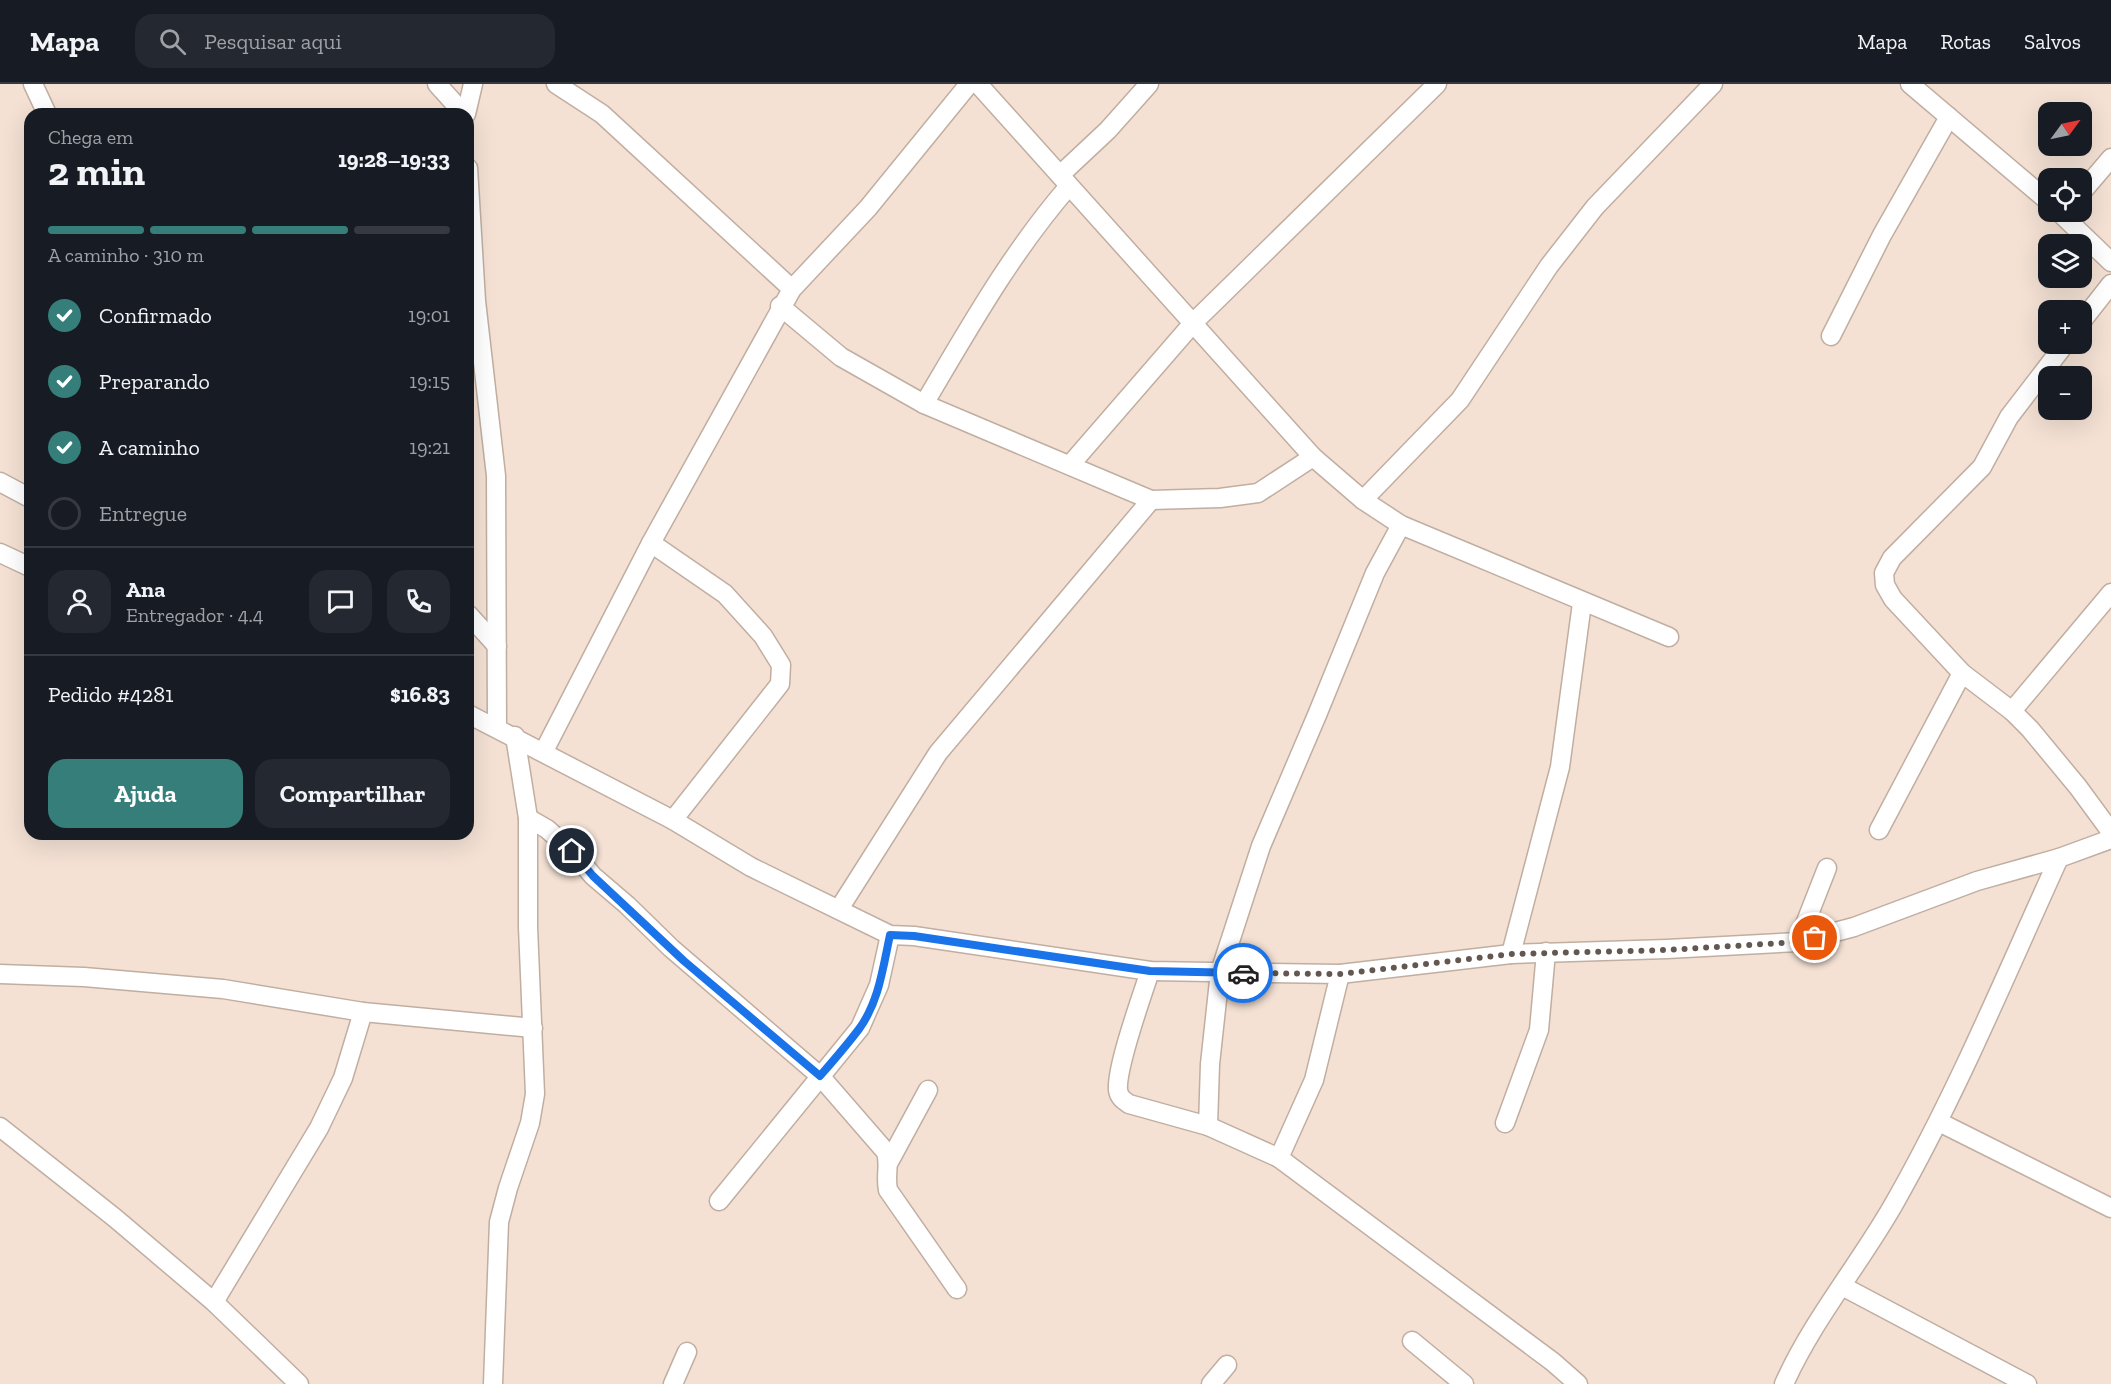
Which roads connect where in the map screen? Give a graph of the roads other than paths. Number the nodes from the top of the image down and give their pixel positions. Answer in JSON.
{"nodes":[{"id":1,"x":33,"y":84,"type":"edge"},
{"id":2,"x":437,"y":84,"type":"edge"},
{"id":3,"x":473,"y":84,"type":"edge"},
{"id":4,"x":556,"y":84,"type":"edge"},
{"id":5,"x":969,"y":84,"type":"edge"},
{"id":6,"x":978,"y":84,"type":"edge"},
{"id":7,"x":1149,"y":84,"type":"edge"},
{"id":8,"x":1437,"y":84,"type":"edge"},
{"id":9,"x":1713,"y":84,"type":"edge"},
{"id":10,"x":1910,"y":84,"type":"edge"},
{"id":11,"x":44,"y":108,"type":"edge"},
{"id":12,"x":459,"y":108,"type":"edge"},
{"id":13,"x":467,"y":108,"type":"edge"},
{"id":14,"x":1949,"y":117,"type":"junction"},
{"id":15,"x":2111,"y":158,"type":"edge"},
{"id":16,"x":1065,"y":180,"type":"junction"},
{"id":17,"x":2092,"y":180,"type":"edge"},
{"id":18,"x":2038,"y":192,"type":"edge"},
{"id":19,"x":2071,"y":222,"type":"edge"},
{"id":20,"x":2111,"y":262,"type":"edge"},
{"id":21,"x":2111,"y":284,"type":"edge"},
{"id":22,"x":792,"y":289,"type":"junction"},
{"id":23,"x":780,"y":306,"type":"junction"},
{"id":24,"x":2092,"y":308,"type":"edge"},
{"id":25,"x":474,"y":319,"type":"edge"},
{"id":26,"x":1194,"y":322,"type":"junction"},
{"id":27,"x":1831,"y":336,"type":"dead end"},
{"id":28,"x":2057,"y":354,"type":"edge"},
{"id":29,"x":924,"y":404,"type":"junction"},
{"id":30,"x":1312,"y":457,"type":"junction"},
{"id":31,"x":1070,"y":465,"type":"junction"},
{"id":32,"x":0,"y":482,"type":"edge"},
{"id":33,"x":24,"y":495,"type":"edge"},
{"id":34,"x":1151,"y":500,"type":"junction"},
{"id":35,"x":1363,"y":500,"type":"junction"},
{"id":36,"x":1401,"y":525,"type":"junction"},
{"id":37,"x":651,"y":543,"type":"junction"},
{"id":38,"x":0,"y":553,"type":"edge"},
{"id":39,"x":24,"y":564,"type":"edge"},
{"id":40,"x":2111,"y":593,"type":"edge"},
{"id":41,"x":1582,"y":603,"type":"junction"},
{"id":42,"x":474,"y":621,"type":"edge"},
{"id":43,"x":1669,"y":637,"type":"dead end"},
{"id":44,"x":497,"y":646,"type":"junction"},
{"id":45,"x":1962,"y":673,"type":"junction"},
{"id":46,"x":2012,"y":711,"type":"junction"},
{"id":47,"x":474,"y":717,"type":"edge"},
{"id":48,"x":497,"y":728,"type":"junction"},
{"id":49,"x":515,"y":736,"type":"junction"},
{"id":50,"x":544,"y":751,"type":"junction"},
{"id":51,"x":528,"y":818,"type":"junction"},
{"id":52,"x":673,"y":820,"type":"junction"},
{"id":53,"x":1880,"y":830,"type":"dead end"},
{"id":54,"x":2111,"y":832,"type":"edge"},
{"id":55,"x":2111,"y":839,"type":"edge"},
{"id":56,"x":2059,"y":858,"type":"junction"},
{"id":57,"x":1827,"y":868,"type":"dead end"},
{"id":58,"x":840,"y":909,"type":"junction"},
{"id":59,"x":890,"y":935,"type":"junction"},
{"id":60,"x":1798,"y":942,"type":"junction"},
{"id":61,"x":1546,"y":952,"type":"junction"},
{"id":62,"x":1511,"y":954,"type":"junction"},
{"id":63,"x":1150,"y":971,"type":"junction"},
{"id":64,"x":1220,"y":972,"type":"junction"},
{"id":65,"x":0,"y":974,"type":"edge"},
{"id":66,"x":1340,"y":974,"type":"junction"},
{"id":67,"x":363,"y":1012,"type":"junction"},
{"id":68,"x":533,"y":1028,"type":"junction"},
{"id":69,"x":820,"y":1076,"type":"junction"},
{"id":70,"x":928,"y":1090,"type":"dead end"},
{"id":71,"x":1939,"y":1122,"type":"junction"},
{"id":72,"x":1505,"y":1123,"type":"dead end"},
{"id":73,"x":1208,"y":1126,"type":"junction"},
{"id":74,"x":0,"y":1127,"type":"edge"},
{"id":75,"x":1279,"y":1158,"type":"junction"},
{"id":76,"x":889,"y":1162,"type":"junction"},
{"id":77,"x":719,"y":1201,"type":"dead end"},
{"id":78,"x":2111,"y":1208,"type":"edge"},
{"id":79,"x":1842,"y":1286,"type":"junction"},
{"id":80,"x":957,"y":1289,"type":"dead end"},
{"id":81,"x":214,"y":1302,"type":"junction"},
{"id":82,"x":1412,"y":1341,"type":"dead end"},
{"id":83,"x":687,"y":1352,"type":"dead end"},
{"id":84,"x":1227,"y":1365,"type":"dead end"},
{"id":85,"x":299,"y":1384,"type":"edge"},
{"id":86,"x":493,"y":1384,"type":"edge"},
{"id":87,"x":673,"y":1384,"type":"edge"},
{"id":88,"x":1211,"y":1384,"type":"edge"},
{"id":89,"x":1464,"y":1384,"type":"edge"},
{"id":90,"x":1578,"y":1384,"type":"edge"},
{"id":91,"x":1784,"y":1384,"type":"edge"},
{"id":92,"x":2027,"y":1384,"type":"edge"}],
"edges":[{"from":1,"to":11,"type":"street"},
{"from":2,"to":12,"type":"street"},
{"from":3,"to":13,"type":"street"},
{"from":4,"to":22,"type":"street"},
{"from":5,"to":22,"type":"street"},
{"from":6,"to":16,"type":"street"},
{"from":7,"to":16,"type":"street"},
{"from":8,"to":26,"type":"street"},
{"from":9,"to":35,"type":"street"},
{"from":10,"to":14,"type":"street"},
{"from":14,"to":18,"type":"street"},
{"from":14,"to":27,"type":"street"},
{"from":15,"to":17,"type":"street"},
{"from":16,"to":26,"type":"street"},
{"from":16,"to":29,"type":"street"},
{"from":19,"to":20,"type":"street"},
{"from":21,"to":24,"type":"street"},
{"from":22,"to":23,"type":"street"},
{"from":23,"to":29,"type":"street"},
{"from":23,"to":37,"type":"street"},
{"from":25,"to":44,"type":"street"},
{"from":26,"to":30,"type":"street"},
{"from":26,"to":31,"type":"street"},
{"from":28,"to":45,"type":"street"},
{"from":29,"to":31,"type":"street"},
{"from":30,"to":34,"type":"street"},
{"from":30,"to":35,"type":"street"},
{"from":31,"to":34,"type":"street"},
{"from":32,"to":33,"type":"street"},
{"from":34,"to":58,"type":"street"},
{"from":35,"to":36,"type":"street"},
{"from":36,"to":41,"type":"street"},
{"from":36,"to":64,"type":"street"},
{"from":37,"to":50,"type":"street"},
{"from":37,"to":52,"type":"street"},
{"from":38,"to":39,"type":"street"},
{"from":40,"to":46,"type":"street"},
{"from":41,"to":43,"type":"street"},
{"from":41,"to":62,"type":"street"},
{"from":42,"to":44,"type":"street"},
{"from":44,"to":48,"type":"street"},
{"from":45,"to":46,"type":"street"},
{"from":45,"to":53,"type":"street"},
{"from":46,"to":54,"type":"street"},
{"from":47,"to":48,"type":"street"},
{"from":48,"to":49,"type":"street"},
{"from":49,"to":50,"type":"street"},
{"from":49,"to":51,"type":"street"},
{"from":50,"to":52,"type":"street"},
{"from":51,"to":68,"type":"street"},
{"from":51,"to":69,"type":"street"},
{"from":52,"to":58,"type":"street"},
{"from":55,"to":56,"type":"street"},
{"from":56,"to":60,"type":"street"},
{"from":56,"to":71,"type":"street"},
{"from":57,"to":60,"type":"street"},
{"from":58,"to":59,"type":"street"},
{"from":59,"to":63,"type":"street"},
{"from":59,"to":69,"type":"street"},
{"from":60,"to":61,"type":"street"},
{"from":61,"to":62,"type":"street"},
{"from":61,"to":72,"type":"street"},
{"from":62,"to":66,"type":"street"},
{"from":63,"to":64,"type":"street"},
{"from":63,"to":73,"type":"street"},
{"from":64,"to":66,"type":"street"},
{"from":64,"to":73,"type":"street"},
{"from":65,"to":67,"type":"street"},
{"from":66,"to":75,"type":"street"},
{"from":67,"to":68,"type":"street"},
{"from":67,"to":81,"type":"street"},
{"from":68,"to":86,"type":"street"},
{"from":69,"to":76,"type":"street"},
{"from":69,"to":77,"type":"street"},
{"from":70,"to":76,"type":"street"},
{"from":71,"to":78,"type":"street"},
{"from":71,"to":79,"type":"street"},
{"from":73,"to":75,"type":"street"},
{"from":74,"to":81,"type":"street"},
{"from":75,"to":90,"type":"street"},
{"from":76,"to":80,"type":"street"},
{"from":79,"to":91,"type":"street"},
{"from":79,"to":92,"type":"street"},
{"from":81,"to":85,"type":"street"},
{"from":82,"to":89,"type":"street"},
{"from":83,"to":87,"type":"street"},
{"from":84,"to":88,"type":"street"}]}
